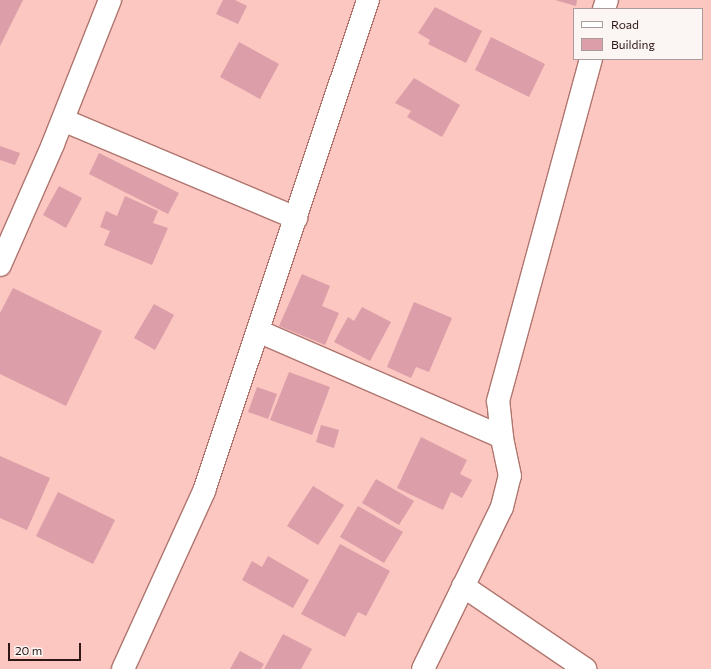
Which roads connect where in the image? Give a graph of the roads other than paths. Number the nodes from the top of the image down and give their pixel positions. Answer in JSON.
{"nodes":[{"id":1,"x":110,"y":0,"type":"edge"},
{"id":2,"x":368,"y":0,"type":"edge"},
{"id":3,"x":591,"y":60,"type":"edge"},
{"id":4,"x":63,"y":120,"type":"junction"},
{"id":5,"x":296,"y":218,"type":"junction"},
{"id":6,"x":0,"y":265,"type":"edge"},
{"id":7,"x":258,"y":331,"type":"junction"},
{"id":8,"x":502,"y":437,"type":"junction"},
{"id":9,"x":463,"y":586,"type":"junction"},
{"id":10,"x":123,"y":669,"type":"edge"},
{"id":11,"x":424,"y":669,"type":"edge"},
{"id":12,"x":585,"y":669,"type":"edge"}],
"edges":[{"from":1,"to":4,"type":"street"},
{"from":2,"to":5,"type":"street"},
{"from":3,"to":8,"type":"street"},
{"from":4,"to":5,"type":"street"},
{"from":4,"to":6,"type":"street"},
{"from":5,"to":7,"type":"street"},
{"from":7,"to":8,"type":"street"},
{"from":7,"to":10,"type":"street"},
{"from":8,"to":9,"type":"street"},
{"from":9,"to":11,"type":"street"},
{"from":9,"to":12,"type":"street"}]}
